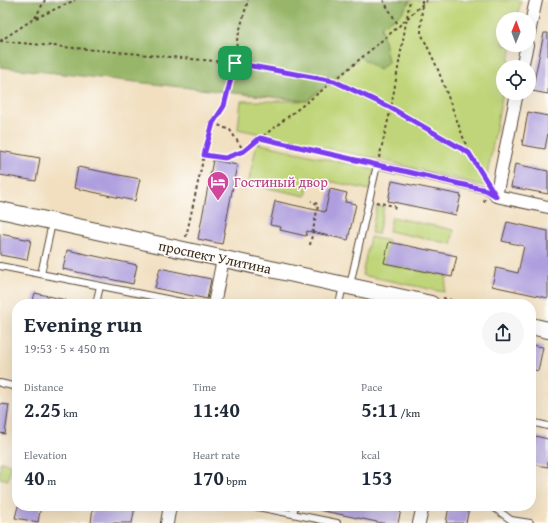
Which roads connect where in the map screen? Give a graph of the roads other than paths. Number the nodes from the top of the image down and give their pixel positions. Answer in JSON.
{"nodes":[{"id":1,"x":536,"y":0,"type":"edge"},
{"id":2,"x":533,"y":12,"type":"edge"},
{"id":3,"x":516,"y":100,"type":"edge"},
{"id":4,"x":496,"y":196,"type":"junction"},
{"id":5,"x":548,"y":206,"type":"edge"},
{"id":6,"x":0,"y":210,"type":"edge"},
{"id":7,"x":52,"y":222,"type":"junction"},
{"id":8,"x":223,"y":259,"type":"junction"},
{"id":9,"x":0,"y":266,"type":"edge"},
{"id":10,"x":41,"y":274,"type":"junction"},
{"id":11,"x":100,"y":286,"type":"junction"},
{"id":12,"x":346,"y":286,"type":"junction"},
{"id":13,"x":97,"y":299,"type":"edge"},
{"id":14,"x":166,"y":299,"type":"edge"},
{"id":15,"x":215,"y":299,"type":"edge"},
{"id":16,"x":341,"y":299,"type":"edge"},
{"id":17,"x":407,"y":299,"type":"edge"},
{"id":18,"x":536,"y":327,"type":"edge"},
{"id":19,"x":548,"y":330,"type":"edge"},
{"id":20,"x":0,"y":383,"type":"edge"},
{"id":21,"x":12,"y":386,"type":"edge"},
{"id":22,"x":536,"y":423,"type":"edge"},
{"id":23,"x":548,"y":426,"type":"edge"},
{"id":24,"x":169,"y":511,"type":"edge"},
{"id":25,"x":278,"y":511,"type":"edge"},
{"id":26,"x":293,"y":511,"type":"edge"},
{"id":27,"x":422,"y":511,"type":"edge"},
{"id":28,"x":499,"y":511,"type":"edge"},
{"id":29,"x":293,"y":514,"type":"junction"},
{"id":30,"x":166,"y":523,"type":"edge"},
{"id":31,"x":337,"y":523,"type":"edge"},
{"id":32,"x":419,"y":523,"type":"edge"},
{"id":33,"x":530,"y":523,"type":"edge"}],
"edges":[{"from":1,"to":2,"type":"street"},
{"from":3,"to":4,"type":"street"},
{"from":4,"to":5,"type":"street"},
{"from":4,"to":12,"type":"lane"},
{"from":6,"to":7,"type":"street","name":"проспект Улитина"},
{"from":7,"to":8,"type":"street","name":"проспект Улитина"},
{"from":7,"to":10,"type":"lane"},
{"from":8,"to":12,"type":"street","name":"проспект Улитина"},
{"from":8,"to":15,"type":"street"},
{"from":9,"to":10,"type":"lane"},
{"from":10,"to":11,"type":"lane"},
{"from":11,"to":13,"type":"lane"},
{"from":11,"to":14,"type":"lane"},
{"from":12,"to":16,"type":"lane"},
{"from":12,"to":17,"type":"street","name":"проспект Улитина"},
{"from":18,"to":19,"type":"street"},
{"from":20,"to":21,"type":"lane"},
{"from":22,"to":23,"type":"lane"},
{"from":24,"to":30,"type":"street"},
{"from":25,"to":29,"type":"lane"},
{"from":26,"to":29,"type":"lane"},
{"from":27,"to":32,"type":"street"},
{"from":28,"to":33,"type":"lane"},
{"from":29,"to":31,"type":"lane"}]}
